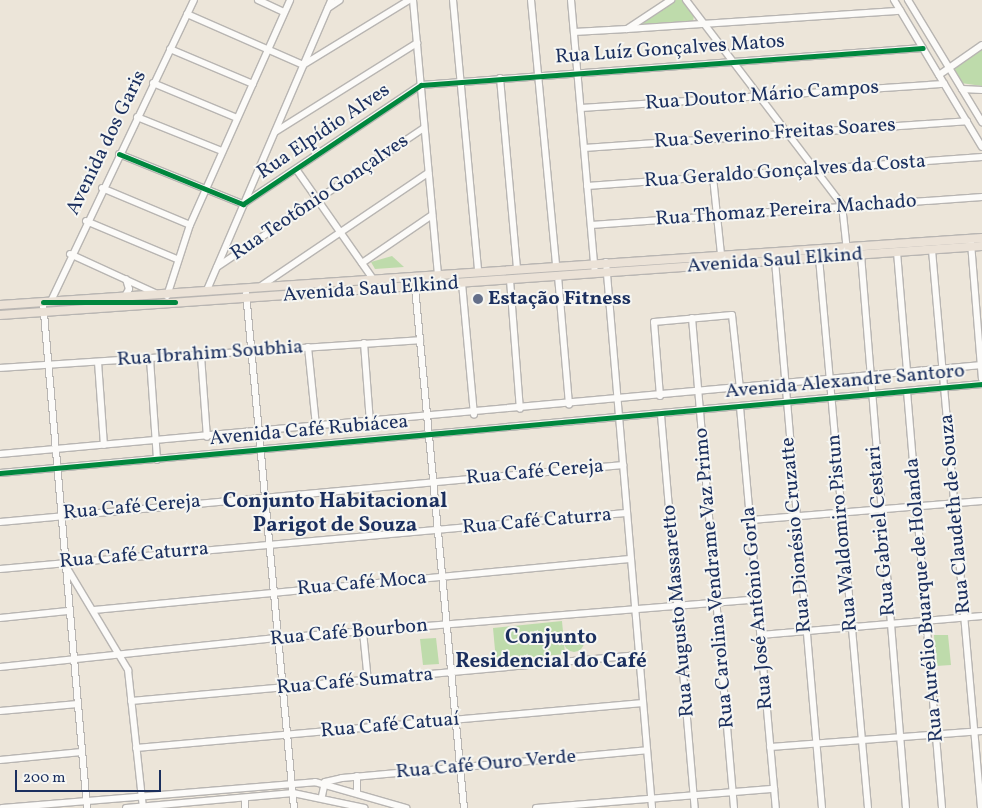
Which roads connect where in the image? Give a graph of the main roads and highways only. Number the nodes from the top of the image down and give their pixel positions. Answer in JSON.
{"nodes":[{"id":1,"x":982,"y":238,"type":"edge"},
{"id":2,"x":971,"y":243,"type":"junction"},
{"id":3,"x":982,"y":246,"type":"edge"},
{"id":4,"x":759,"y":253,"type":"junction"},
{"id":5,"x":759,"y":262,"type":"junction"},
{"id":6,"x":0,"y":305,"type":"edge"},
{"id":7,"x":0,"y":315,"type":"edge"}],
"edges":[{"from":1,"to":2,"type":"main road","name":"Avenida Saul Elkind"},
{"from":2,"to":3,"type":"main road","name":"Avenida Saul Elkind"},
{"from":2,"to":4,"type":"main road","name":"Avenida Saul Elkind"},
{"from":2,"to":5,"type":"main road","name":"Avenida Saul Elkind"},
{"from":4,"to":5,"type":"main road"},
{"from":4,"to":6,"type":"main road","name":"Avenida Saul Elkind"},
{"from":5,"to":7,"type":"main road","name":"Avenida Saul Elkind"}]}
